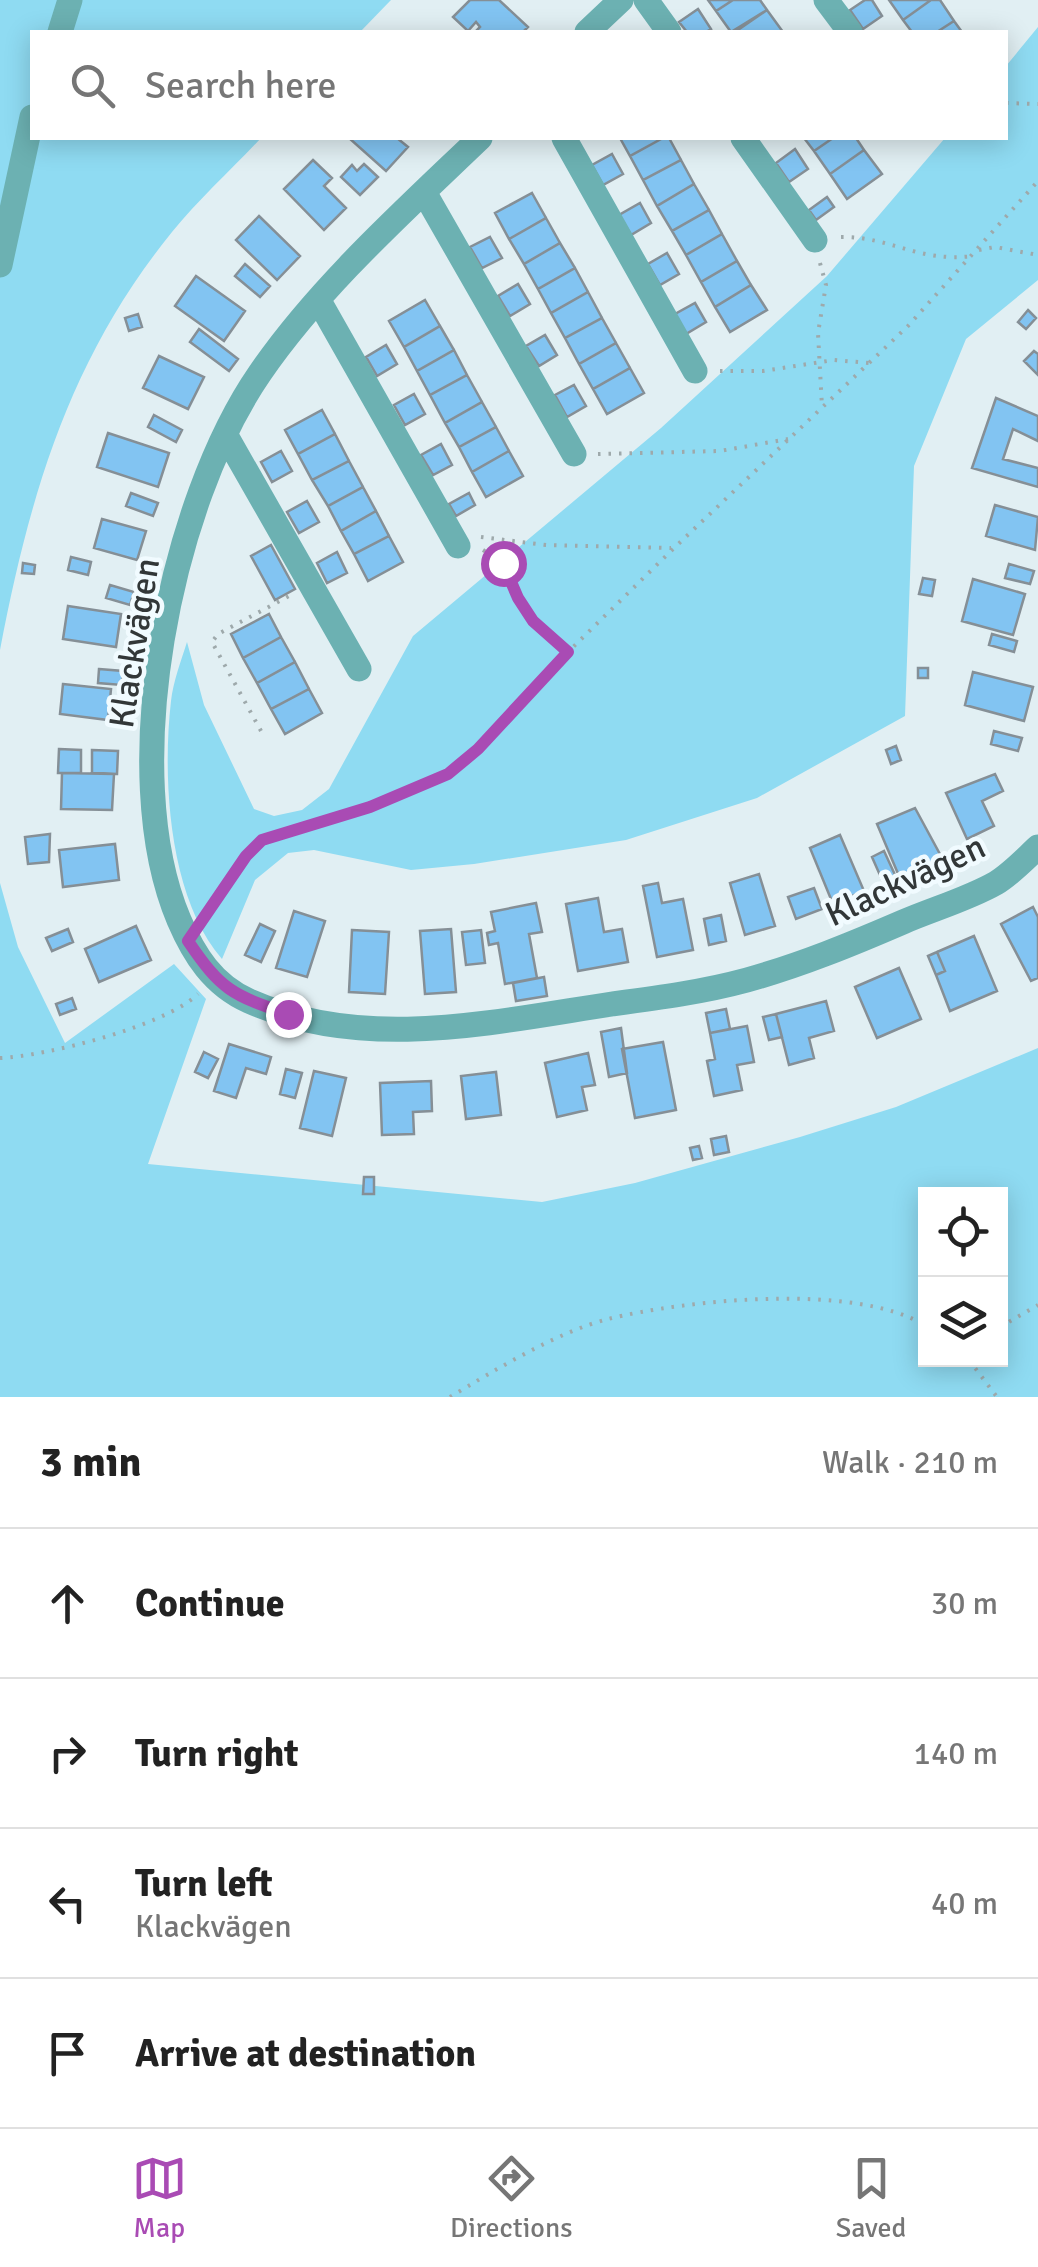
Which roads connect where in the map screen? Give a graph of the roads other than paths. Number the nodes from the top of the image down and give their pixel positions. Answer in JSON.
{"nodes":[{"id":1,"x":70,"y":0,"type":"edge"},
{"id":2,"x":621,"y":0,"type":"edge"},
{"id":3,"x":646,"y":0,"type":"edge"},
{"id":4,"x":826,"y":0,"type":"edge"},
{"id":5,"x":61,"y":30,"type":"edge"},
{"id":6,"x":590,"y":30,"type":"edge"},
{"id":7,"x":668,"y":30,"type":"edge"},
{"id":8,"x":848,"y":30,"type":"edge"},
{"id":9,"x":30,"y":126,"type":"edge"},
{"id":10,"x":478,"y":140,"type":"edge"},
{"id":11,"x":565,"y":140,"type":"edge"},
{"id":12,"x":744,"y":140,"type":"edge"},
{"id":13,"x":424,"y":192,"type":"junction"},
{"id":14,"x":815,"y":240,"type":"road end"},
{"id":15,"x":0,"y":264,"type":"edge"},
{"id":16,"x":319,"y":300,"type":"junction"},
{"id":17,"x":696,"y":371,"type":"road end"},
{"id":18,"x":224,"y":434,"type":"junction"},
{"id":19,"x":574,"y":454,"type":"road end"},
{"id":20,"x":458,"y":546,"type":"road end"},
{"id":21,"x":359,"y":669,"type":"dead end"},
{"id":22,"x":1038,"y":847,"type":"edge"}],
"edges":[{"from":1,"to":5,"type":"street"},
{"from":2,"to":6,"type":"street"},
{"from":3,"to":7,"type":"street"},
{"from":4,"to":8,"type":"street"},
{"from":9,"to":15,"type":"street"},
{"from":10,"to":13,"type":"street","name":"Klackvägen"},
{"from":11,"to":17,"type":"street"},
{"from":12,"to":14,"type":"street"},
{"from":13,"to":16,"type":"street","name":"Klackvägen"},
{"from":13,"to":19,"type":"street"},
{"from":16,"to":18,"type":"street","name":"Klackvägen"},
{"from":16,"to":20,"type":"street"},
{"from":18,"to":21,"type":"street"},
{"from":18,"to":22,"type":"street","name":"Klackvägen"}]}
